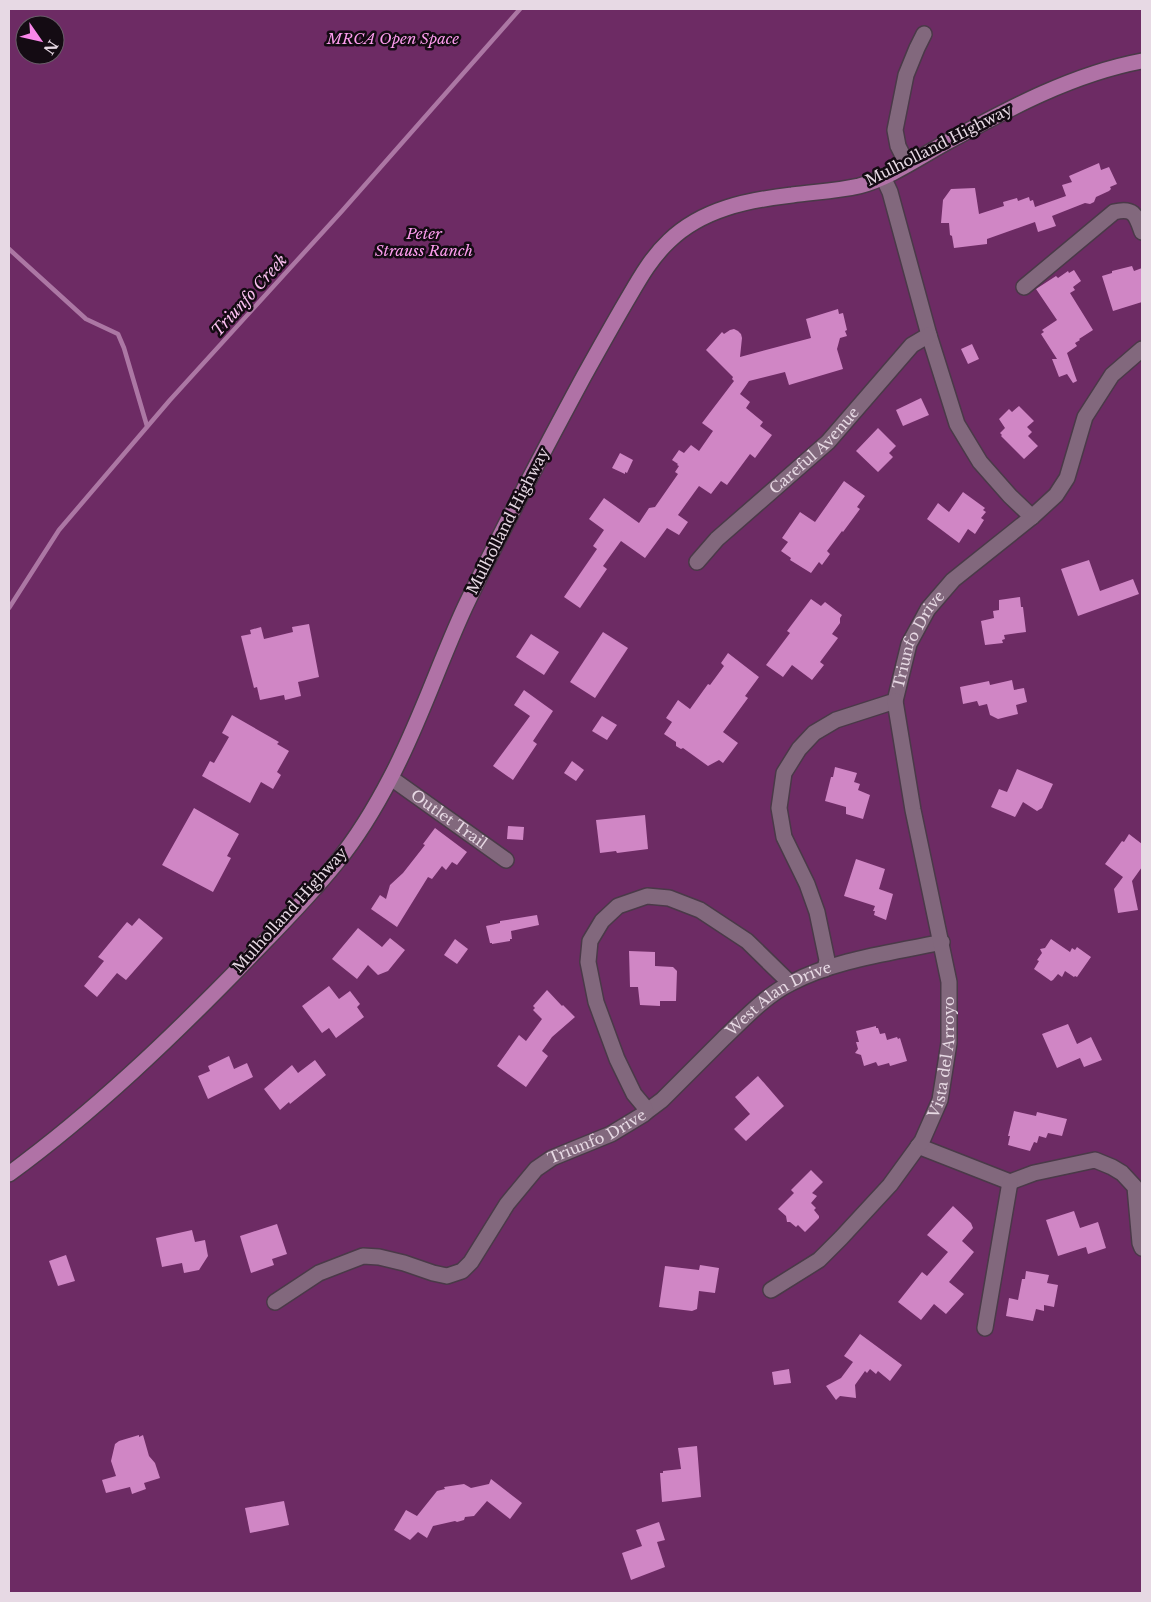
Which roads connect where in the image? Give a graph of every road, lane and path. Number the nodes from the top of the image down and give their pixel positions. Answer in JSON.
{"nodes":[{"id":1,"x":924,"y":34,"type":"dead end"},
{"id":2,"x":1142,"y":61,"type":"edge"},
{"id":3,"x":907,"y":164,"type":"junction"},
{"id":4,"x":883,"y":177,"type":"junction"},
{"id":5,"x":1142,"y":232,"type":"edge"},
{"id":6,"x":1024,"y":288,"type":"dead end"},
{"id":7,"x":929,"y":336,"type":"junction"},
{"id":8,"x":1142,"y":349,"type":"edge"},
{"id":9,"x":1032,"y":517,"type":"junction"},
{"id":10,"x":697,"y":562,"type":"dead end"},
{"id":11,"x":895,"y":701,"type":"junction"},
{"id":12,"x":391,"y":778,"type":"junction"},
{"id":13,"x":506,"y":860,"type":"dead end"},
{"id":14,"x":942,"y":942,"type":"junction"},
{"id":15,"x":825,"y":969,"type":"junction"},
{"id":16,"x":790,"y":983,"type":"junction"},
{"id":17,"x":646,"y":1112,"type":"junction"},
{"id":18,"x":918,"y":1146,"type":"junction"},
{"id":19,"x":9,"y":1174,"type":"edge"},
{"id":20,"x":1010,"y":1182,"type":"junction"},
{"id":21,"x":1142,"y":1248,"type":"edge"},
{"id":22,"x":772,"y":1290,"type":"dead end"},
{"id":23,"x":275,"y":1302,"type":"dead end"},
{"id":24,"x":985,"y":1328,"type":"dead end"}],
"edges":[{"from":1,"to":3,"type":"street"},
{"from":2,"to":3,"type":"main road","name":"Mulholland Highway"},
{"from":3,"to":4,"type":"main road","name":"Mulholland Highway"},
{"from":4,"to":7,"type":"street"},
{"from":4,"to":12,"type":"main road","name":"Mulholland Highway"},
{"from":5,"to":6,"type":"street"},
{"from":7,"to":9,"type":"street"},
{"from":7,"to":10,"type":"street","name":"Careful Avenue"},
{"from":8,"to":9,"type":"street","name":"Triunfo Drive"},
{"from":9,"to":11,"type":"street","name":"Triunfo Drive"},
{"from":11,"to":14,"type":"street","name":"Vista del Arroyo"},
{"from":11,"to":15,"type":"street","name":"Triunfo Drive"},
{"from":12,"to":13,"type":"street","name":"Outlet Trail"},
{"from":12,"to":19,"type":"main road","name":"Mulholland Highway"},
{"from":14,"to":15,"type":"street","name":"West Alan Drive"},
{"from":14,"to":18,"type":"street","name":"Vista del Arroyo"},
{"from":15,"to":16,"type":"street","name":"West Alan Drive"},
{"from":16,"to":17,"type":"street","name":"West Alan Drive"},
{"from":16,"to":17,"type":"street","name":"Triunfo Drive"},
{"from":17,"to":23,"type":"street","name":"Triunfo Drive"},
{"from":18,"to":20,"type":"street"},
{"from":18,"to":22,"type":"street","name":"Vista del Arroyo"},
{"from":20,"to":21,"type":"street"},
{"from":20,"to":24,"type":"street"}]}
